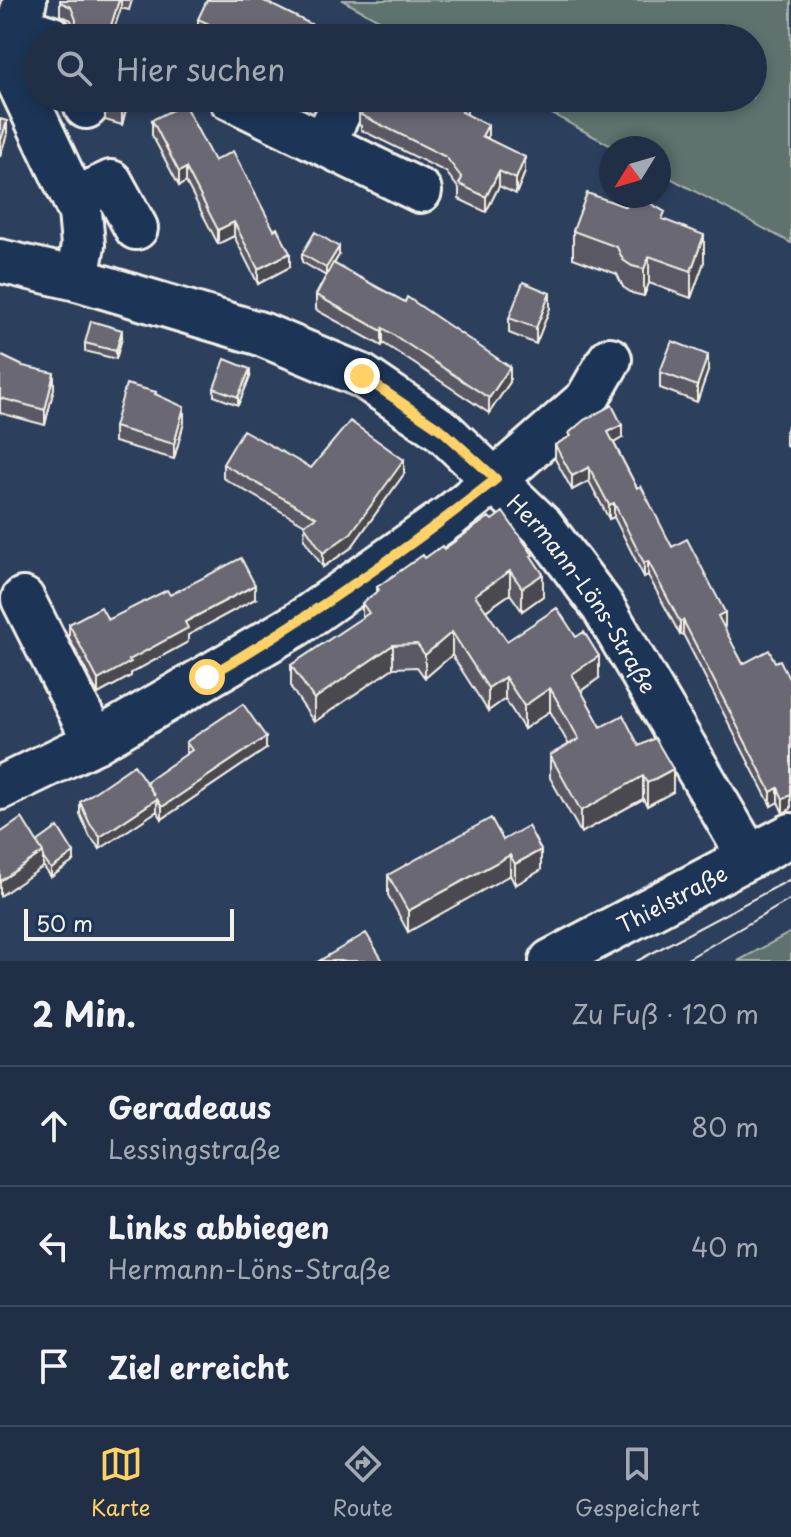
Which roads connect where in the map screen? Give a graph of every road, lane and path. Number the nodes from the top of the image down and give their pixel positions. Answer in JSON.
{"nodes":[{"id":1,"x":24,"y":32,"type":"edge"},
{"id":2,"x":24,"y":94,"type":"edge"},
{"id":3,"x":33,"y":112,"type":"edge"},
{"id":4,"x":259,"y":112,"type":"edge"},
{"id":5,"x":339,"y":112,"type":"edge"},
{"id":6,"x":324,"y":143,"type":"junction"},
{"id":7,"x":420,"y":191,"type":"dead end"},
{"id":8,"x":75,"y":199,"type":"junction"},
{"id":9,"x":136,"y":228,"type":"dead end"},
{"id":10,"x":0,"y":261,"type":"edge"},
{"id":11,"x":77,"y":279,"type":"junction"},
{"id":12,"x":610,"y":359,"type":"dead end"},
{"id":13,"x":496,"y":479,"type":"junction"},
{"id":14,"x":23,"y":599,"type":"dead end"},
{"id":15,"x":95,"y":742,"type":"junction"},
{"id":16,"x":0,"y":788,"type":"edge"},
{"id":17,"x":791,"y":835,"type":"edge"},
{"id":18,"x":749,"y":857,"type":"junction"},
{"id":19,"x":551,"y":961,"type":"edge"}],
"edges":[{"from":1,"to":2,"type":"street"},
{"from":3,"to":8,"type":"street"},
{"from":4,"to":6,"type":"street"},
{"from":5,"to":6,"type":"street"},
{"from":6,"to":7,"type":"street"},
{"from":8,"to":9,"type":"street"},
{"from":8,"to":11,"type":"street"},
{"from":10,"to":11,"type":"street","name":"Hermann-Löns-Straße"},
{"from":11,"to":13,"type":"street","name":"Hermann-Löns-Straße"},
{"from":12,"to":13,"type":"street"},
{"from":13,"to":15,"type":"street"},
{"from":13,"to":18,"type":"street","name":"Hermann-Löns-Straße"},
{"from":14,"to":15,"type":"street"},
{"from":15,"to":16,"type":"street"},
{"from":17,"to":18,"type":"street","name":"Thielstraße"},
{"from":18,"to":19,"type":"street","name":"Thielstraße"}]}
